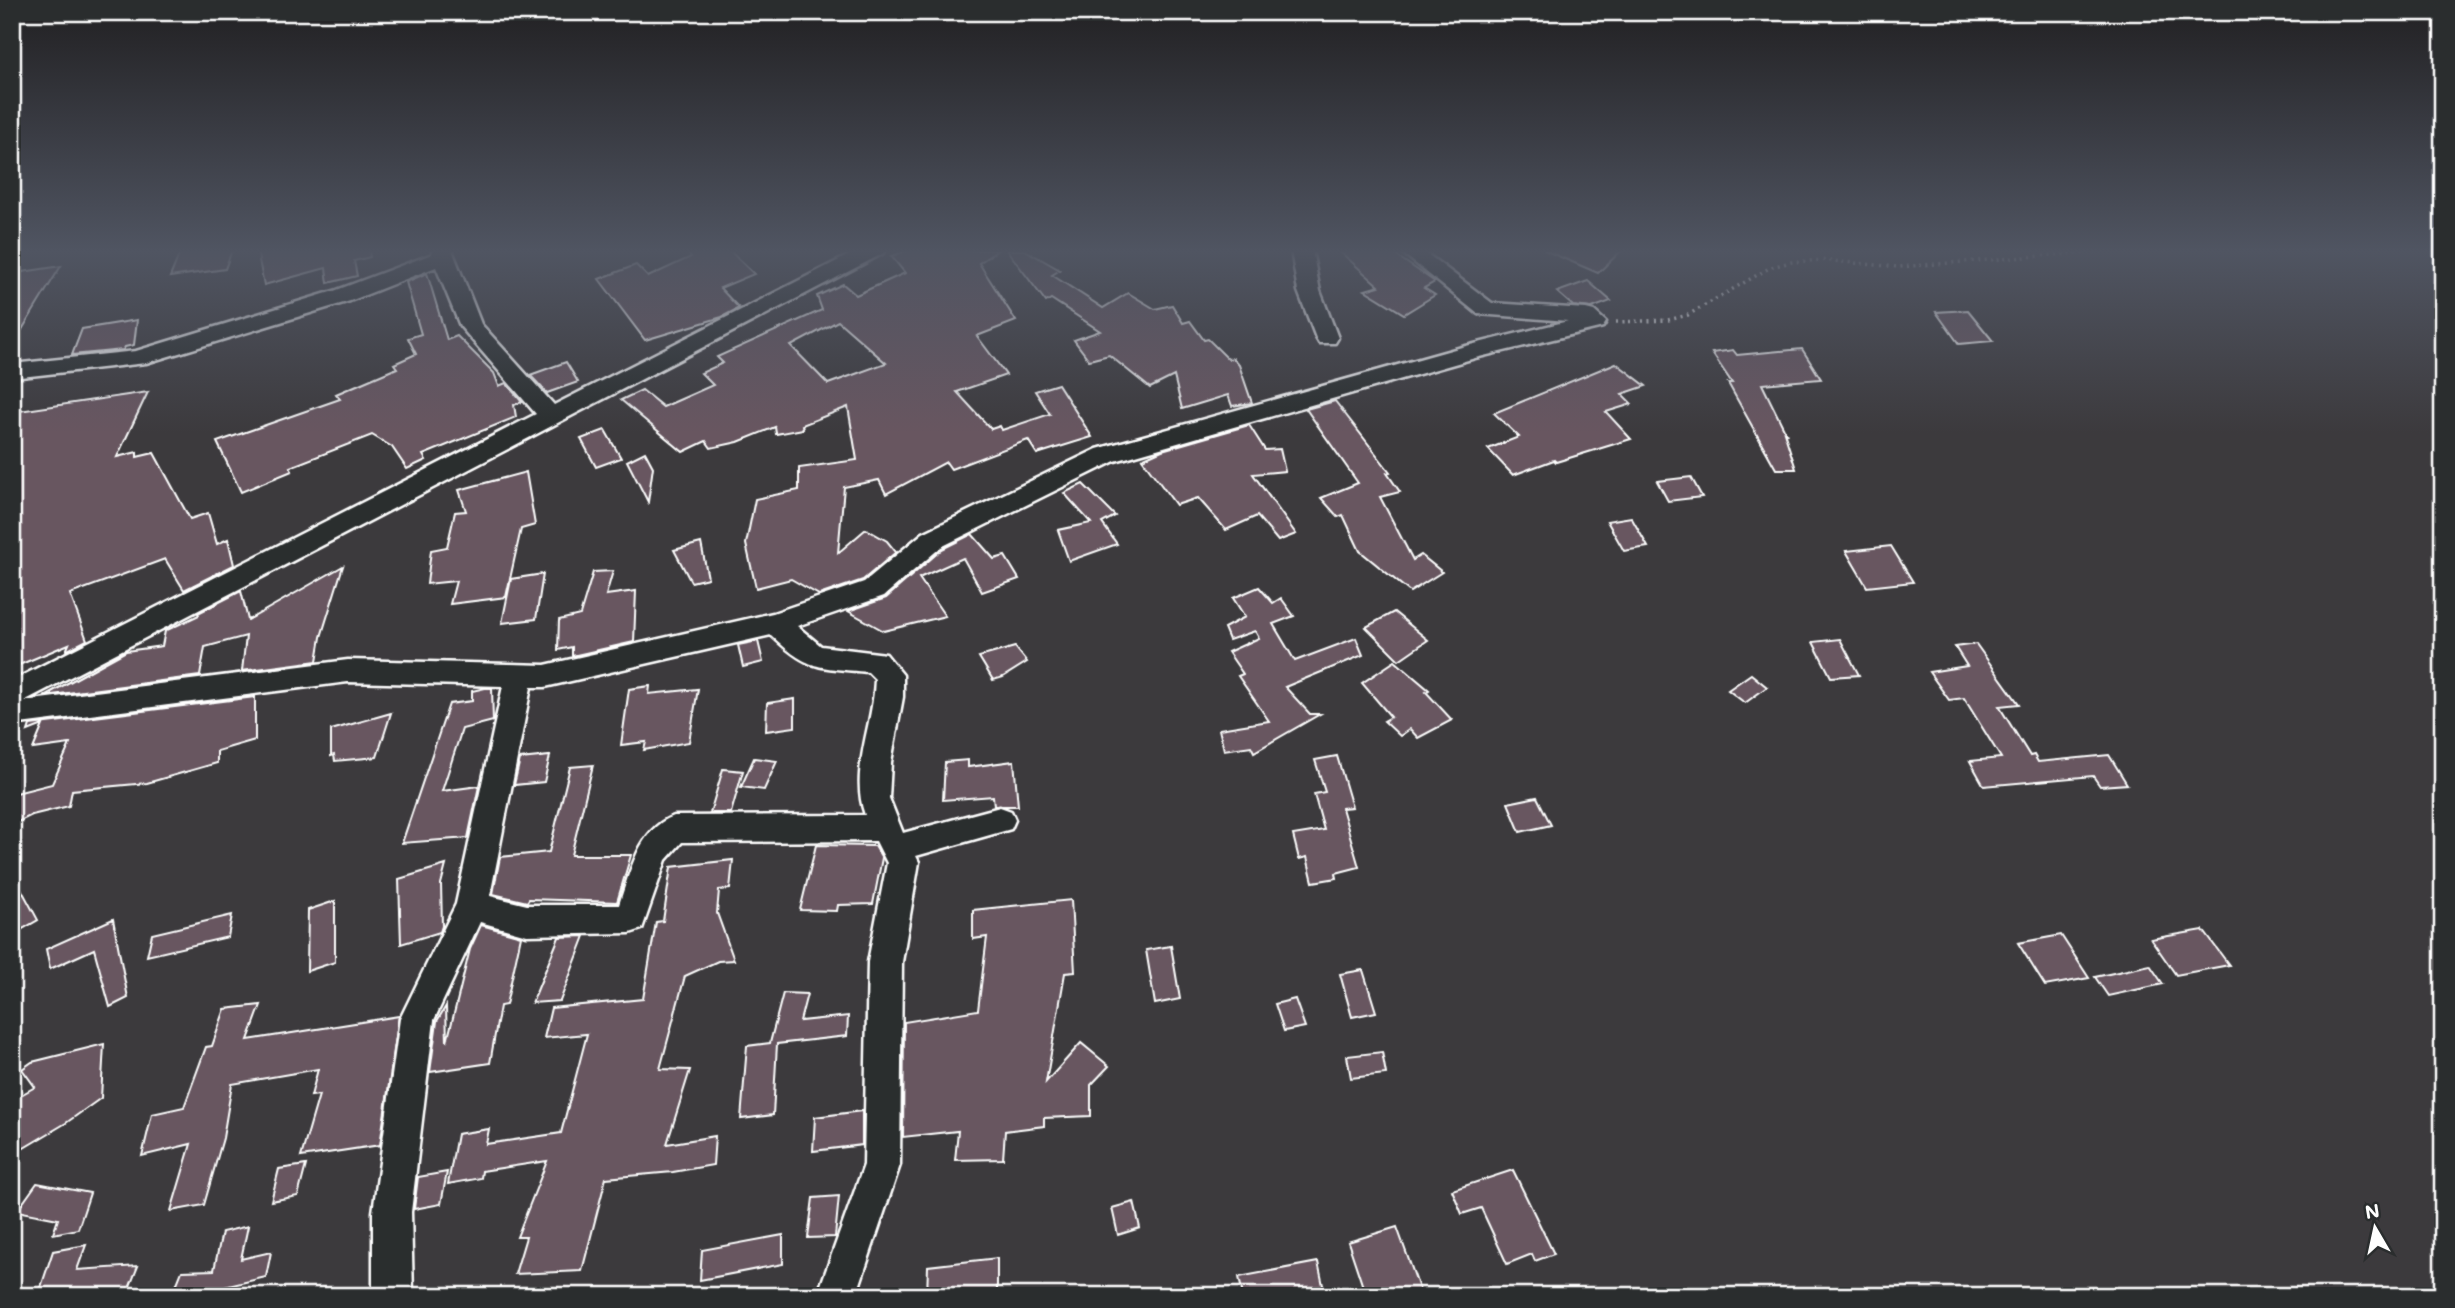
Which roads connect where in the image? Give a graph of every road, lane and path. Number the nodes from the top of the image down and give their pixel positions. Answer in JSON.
{"nodes":[{"id":1,"x":293,"y":311,"type":"edge"},
{"id":2,"x":465,"y":311,"type":"edge"},
{"id":3,"x":757,"y":311,"type":"edge"},
{"id":4,"x":1317,"y":311,"type":"edge"},
{"id":5,"x":1515,"y":311,"type":"edge"},
{"id":6,"x":1695,"y":311,"type":"edge"},
{"id":7,"x":1595,"y":322,"type":"junction"},
{"id":8,"x":1327,"y":338,"type":"dead end"},
{"id":9,"x":12,"y":371,"type":"edge"},
{"id":10,"x":551,"y":417,"type":"junction"},
{"id":11,"x":776,"y":622,"type":"junction"},
{"id":12,"x":519,"y":678,"type":"junction"},
{"id":13,"x":12,"y":694,"type":"edge"},
{"id":14,"x":12,"y":714,"type":"edge"},
{"id":15,"x":1000,"y":820,"type":"dead end"},
{"id":16,"x":890,"y":838,"type":"junction"},
{"id":17,"x":472,"y":905,"type":"junction"},
{"id":18,"x":393,"y":1296,"type":"edge"},
{"id":19,"x":835,"y":1296,"type":"edge"}],
"edges":[{"from":1,"to":9,"type":"street"},
{"from":2,"to":10,"type":"street"},
{"from":3,"to":10,"type":"street"},
{"from":4,"to":8,"type":"street"},
{"from":5,"to":7,"type":"street"},
{"from":6,"to":7,"type":"path"},
{"from":7,"to":11,"type":"street"},
{"from":10,"to":13,"type":"street"},
{"from":11,"to":12,"type":"street"},
{"from":11,"to":16,"type":"street"},
{"from":12,"to":14,"type":"street"},
{"from":12,"to":17,"type":"street"},
{"from":15,"to":16,"type":"street"},
{"from":16,"to":17,"type":"street"},
{"from":16,"to":19,"type":"street"},
{"from":17,"to":18,"type":"street"}]}
